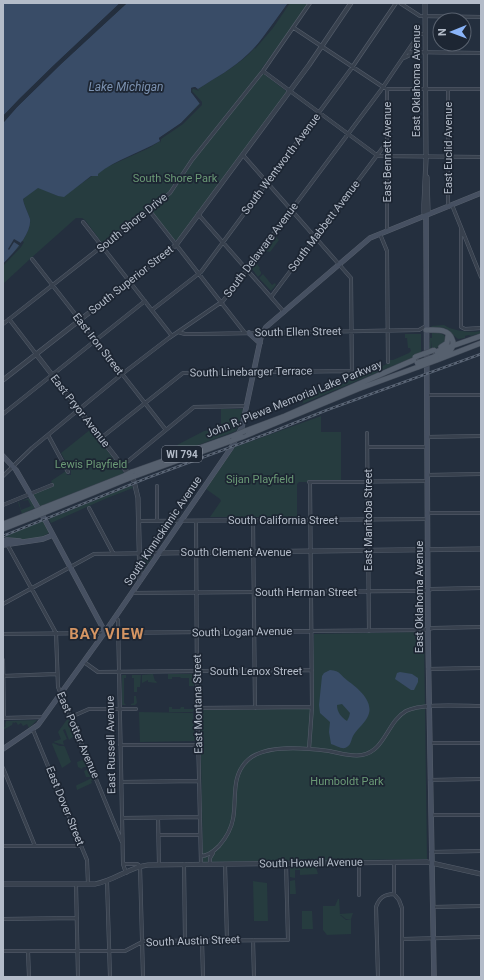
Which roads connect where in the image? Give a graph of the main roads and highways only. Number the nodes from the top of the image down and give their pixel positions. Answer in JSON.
{"nodes":[{"id":1,"x":481,"y":193,"type":"edge"},
{"id":2,"x":426,"y":216,"type":"junction"},
{"id":3,"x":426,"y":330,"type":"junction"},
{"id":4,"x":247,"y":333,"type":"road end"},
{"id":5,"x":448,"y":335,"type":"junction"},
{"id":6,"x":481,"y":335,"type":"edge"},
{"id":7,"x":260,"y":343,"type":"junction"},
{"id":8,"x":481,"y":343,"type":"edge"},
{"id":9,"x":453,"y":346,"type":"junction"},
{"id":10,"x":469,"y":348,"type":"junction"},
{"id":11,"x":435,"y":354,"type":"junction"},
{"id":12,"x":416,"y":361,"type":"junction"},
{"id":13,"x":244,"y":434,"type":"junction"},
{"id":14,"x":3,"y":456,"type":"edge"},
{"id":15,"x":35,"y":514,"type":"junction"},
{"id":16,"x":3,"y":524,"type":"edge"},
{"id":17,"x":3,"y":529,"type":"edge"},
{"id":18,"x":53,"y":535,"type":"junction"},
{"id":19,"x":5,"y":543,"type":"edge"},
{"id":20,"x":105,"y":632,"type":"junction"},
{"id":21,"x":3,"y":749,"type":"edge"},
{"id":22,"x":434,"y":977,"type":"edge"}],
"edges":[{"from":1,"to":2,"type":"main road","name":"South Kinnickinnic Avenue"},
{"from":2,"to":3,"type":"main road","name":"East Oklahoma Avenue"},
{"from":2,"to":7,"type":"main road","name":"South Kinnickinnic Avenue"},
{"from":3,"to":5,"type":"main road"},
{"from":3,"to":22,"type":"main road","name":"East Oklahoma Avenue"},
{"from":4,"to":7,"type":"main road"},
{"from":5,"to":6,"type":"main road"},
{"from":5,"to":9,"type":"main road"},
{"from":5,"to":11,"type":"main road"},
{"from":6,"to":9,"type":"main road","name":"John R. Plewa Memorial Lake Parkway","number":"WI 794"},
{"from":7,"to":20,"type":"main road","name":"South Kinnickinnic Avenue"},
{"from":8,"to":10,"type":"main road","name":"John R. Plewa Memorial Lake Parkway","number":"WI 794"},
{"from":9,"to":10,"type":"main road"},
{"from":9,"to":11,"type":"main road","name":"John R. Plewa Memorial Lake Parkway","number":"WI 794"},
{"from":10,"to":11,"type":"main road","name":"John R. Plewa Memorial Lake Parkway","number":"WI 794"},
{"from":11,"to":12,"type":"main road","name":"John R. Plewa Memorial Lake Parkway","number":"WI 794","bridge":true},
{"from":11,"to":12,"type":"main road","name":"John R. Plewa Memorial Lake Parkway","number":"WI 794","bridge":true},
{"from":12,"to":13,"type":"main road","name":"John R. Plewa Memorial Lake Parkway","number":"WI 794"},
{"from":12,"to":13,"type":"main road","name":"John R. Plewa Memorial Lake Parkway","number":"WI 794"},
{"from":13,"to":15,"type":"main road","name":"John R. Plewa Memorial Lake Parkway","number":"WI 794","bridge":true},
{"from":14,"to":18,"type":"main road"},
{"from":15,"to":16,"type":"main road","name":"John R. Plewa Memorial Lake Parkway","number":"WI 794"},
{"from":15,"to":17,"type":"main road","name":"John R. Plewa Memorial Lake Parkway","number":"WI 794"},
{"from":18,"to":19,"type":"main road"},
{"from":18,"to":20,"type":"main road"},
{"from":20,"to":21,"type":"main road","name":"South Kinnickinnic Avenue"}]}
